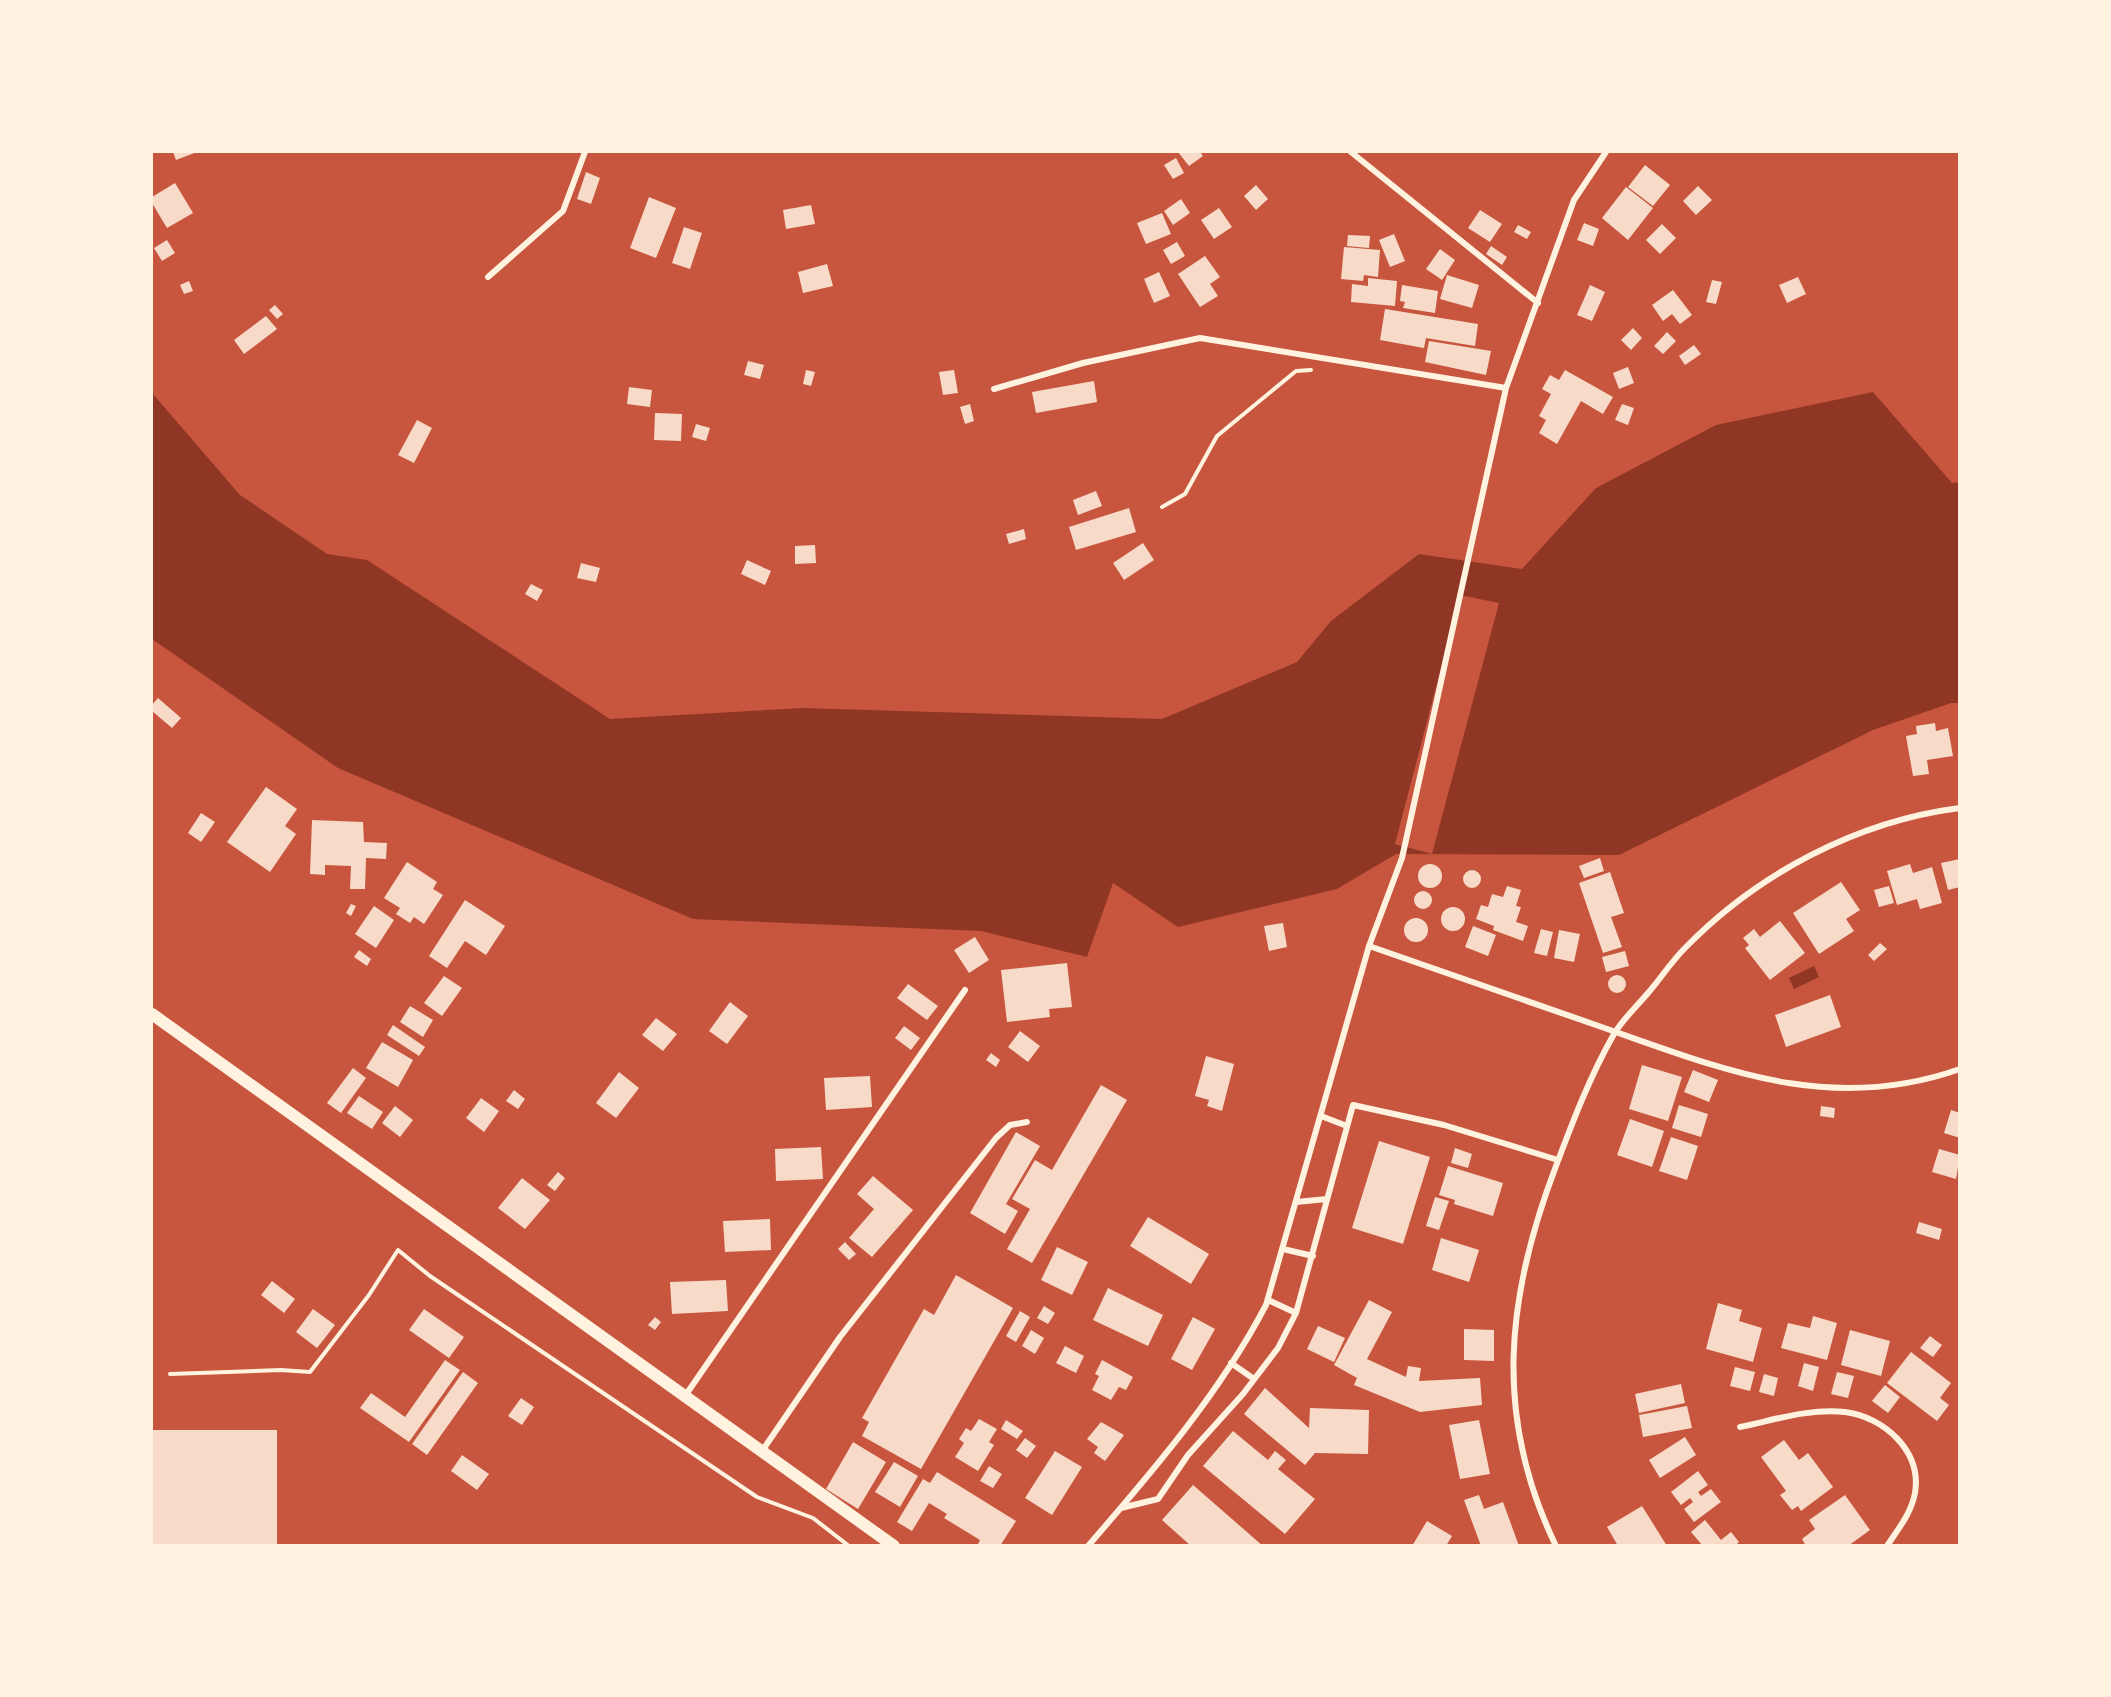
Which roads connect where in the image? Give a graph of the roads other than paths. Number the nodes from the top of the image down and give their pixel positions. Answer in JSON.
{"nodes":[{"id":1,"x":585,"y":152,"type":"edge"},
{"id":2,"x":1351,"y":152,"type":"edge"},
{"id":3,"x":1606,"y":152,"type":"edge"},
{"id":4,"x":488,"y":277,"type":"dead end"},
{"id":5,"x":1538,"y":303,"type":"junction"},
{"id":6,"x":1506,"y":388,"type":"junction"},
{"id":7,"x":994,"y":389,"type":"dead end"},
{"id":8,"x":1959,"y":808,"type":"edge"},
{"id":9,"x":1370,"y":946,"type":"junction"},
{"id":10,"x":965,"y":990,"type":"dead end"},
{"id":11,"x":152,"y":1014,"type":"edge"},
{"id":12,"x":1615,"y":1031,"type":"junction"},
{"id":13,"x":1959,"y":1068,"type":"edge"},
{"id":14,"x":1321,"y":1116,"type":"junction"},
{"id":15,"x":1027,"y":1122,"type":"dead end"},
{"id":16,"x":1347,"y":1126,"type":"junction"},
{"id":17,"x":1558,"y":1160,"type":"junction"},
{"id":18,"x":1327,"y":1199,"type":"junction"},
{"id":19,"x":1296,"y":1202,"type":"junction"},
{"id":20,"x":1283,"y":1248,"type":"junction"},
{"id":21,"x":1313,"y":1256,"type":"junction"},
{"id":22,"x":1268,"y":1300,"type":"junction"},
{"id":23,"x":1296,"y":1313,"type":"junction"},
{"id":24,"x":1232,"y":1363,"type":"junction"},
{"id":25,"x":170,"y":1374,"type":"dead end"},
{"id":26,"x":1254,"y":1379,"type":"junction"},
{"id":27,"x":685,"y":1395,"type":"junction"},
{"id":28,"x":1740,"y":1427,"type":"dead end"},
{"id":29,"x":761,"y":1452,"type":"junction"},
{"id":30,"x":1120,"y":1509,"type":"junction"},
{"id":31,"x":849,"y":1545,"type":"edge"},
{"id":32,"x":894,"y":1545,"type":"edge"},
{"id":33,"x":1088,"y":1545,"type":"edge"},
{"id":34,"x":1556,"y":1545,"type":"edge"},
{"id":35,"x":1887,"y":1545,"type":"edge"}],
"edges":[{"from":1,"to":4,"type":"street"},
{"from":2,"to":5,"type":"street"},
{"from":3,"to":5,"type":"street"},
{"from":5,"to":6,"type":"street"},
{"from":6,"to":7,"type":"street"},
{"from":6,"to":9,"type":"street"},
{"from":8,"to":12,"type":"street"},
{"from":9,"to":12,"type":"street"},
{"from":9,"to":14,"type":"street"},
{"from":10,"to":27,"type":"street"},
{"from":11,"to":27,"type":"main road"},
{"from":12,"to":13,"type":"street"},
{"from":12,"to":17,"type":"street"},
{"from":14,"to":16,"type":"street"},
{"from":14,"to":19,"type":"street"},
{"from":15,"to":29,"type":"street"},
{"from":16,"to":17,"type":"street"},
{"from":16,"to":18,"type":"street"},
{"from":17,"to":34,"type":"street"},
{"from":18,"to":19,"type":"street"},
{"from":18,"to":21,"type":"street"},
{"from":19,"to":20,"type":"street"},
{"from":20,"to":21,"type":"street"},
{"from":20,"to":22,"type":"street"},
{"from":21,"to":23,"type":"street"},
{"from":22,"to":23,"type":"street"},
{"from":22,"to":24,"type":"street"},
{"from":23,"to":26,"type":"street"},
{"from":24,"to":26,"type":"street"},
{"from":24,"to":30,"type":"street"},
{"from":25,"to":31,"type":"lane"},
{"from":26,"to":30,"type":"street"},
{"from":27,"to":29,"type":"main road"},
{"from":28,"to":35,"type":"street"},
{"from":29,"to":32,"type":"main road"},
{"from":30,"to":33,"type":"street"}]}
